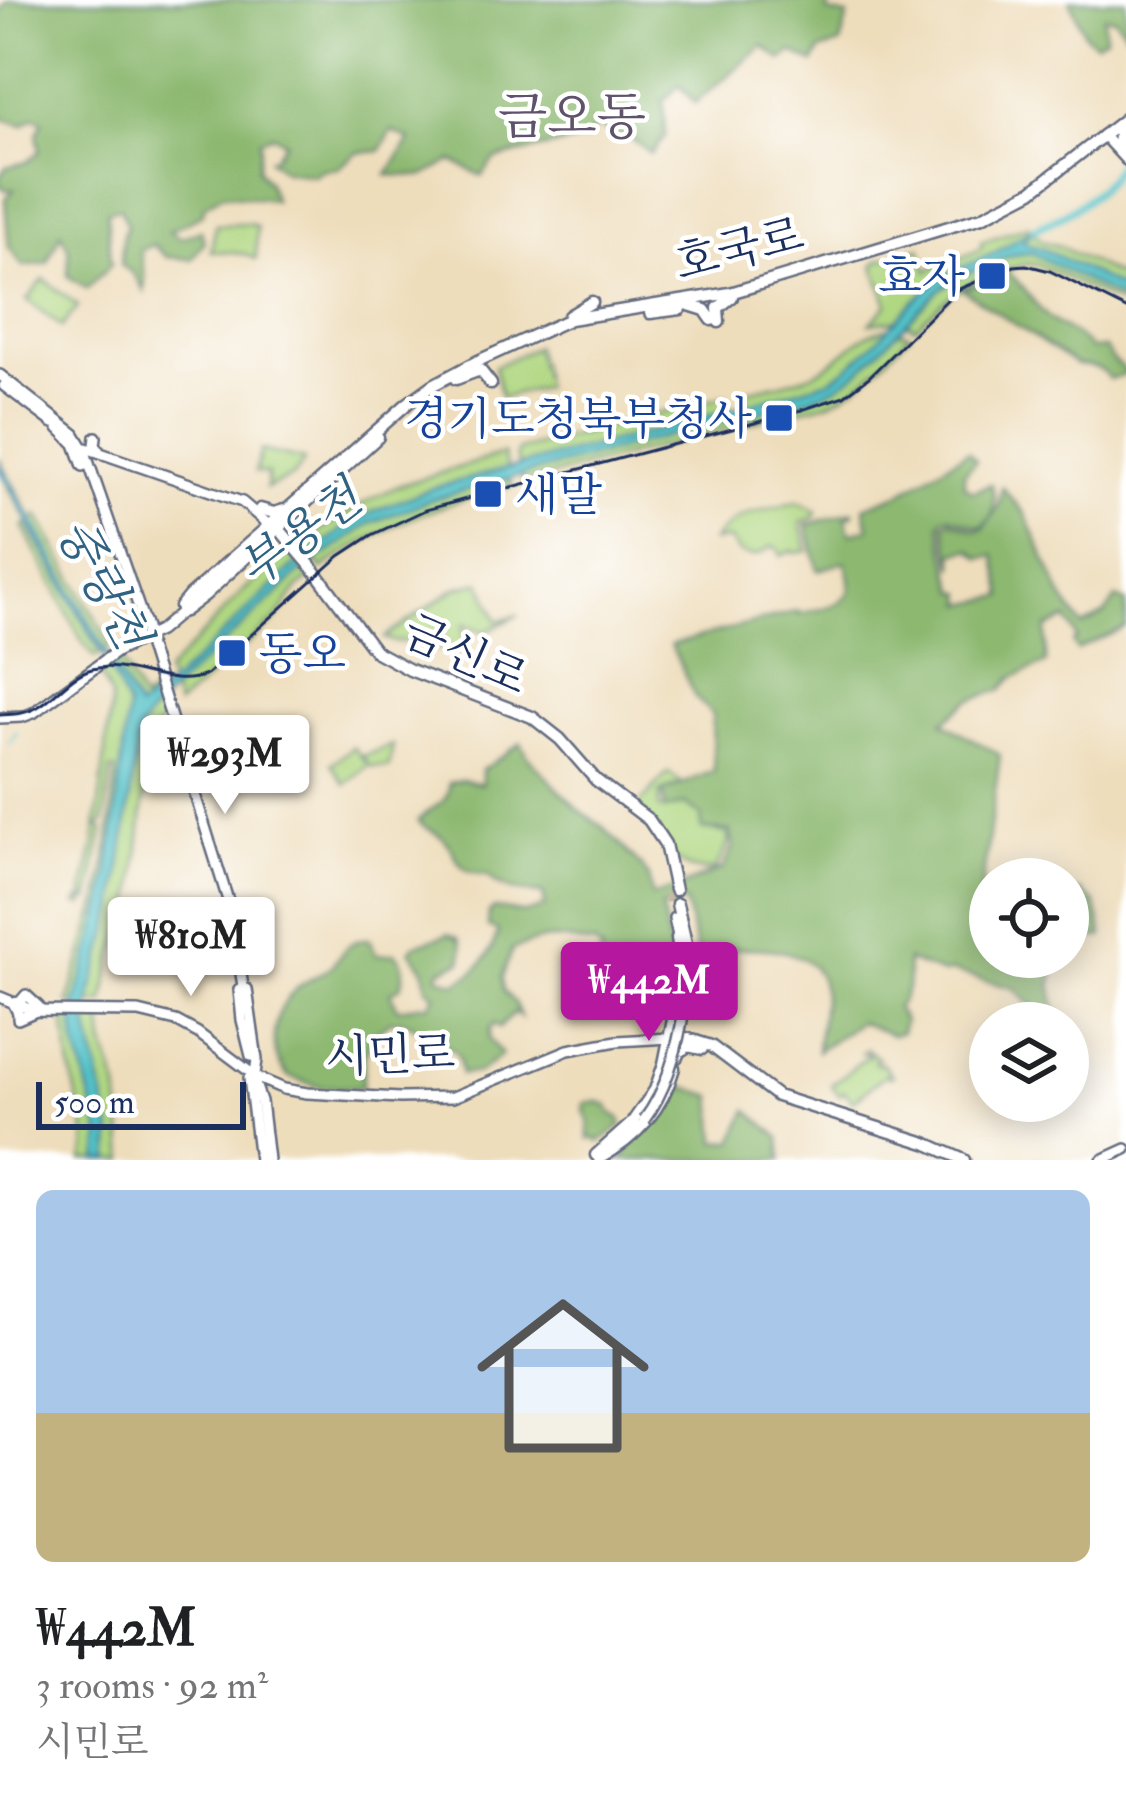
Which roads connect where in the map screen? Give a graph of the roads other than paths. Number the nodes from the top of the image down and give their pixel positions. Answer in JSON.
{"nodes":[{"id":1,"x":1126,"y":123,"type":"edge"},
{"id":2,"x":1114,"y":146,"type":"edge"},
{"id":3,"x":1029,"y":195,"type":"junction"},
{"id":4,"x":732,"y":298,"type":"junction"},
{"id":5,"x":590,"y":305,"type":"junction"},
{"id":6,"x":688,"y":307,"type":"junction"},
{"id":7,"x":603,"y":314,"type":"junction"},
{"id":8,"x":579,"y":317,"type":"junction"},
{"id":9,"x":560,"y":326,"type":"junction"},
{"id":10,"x":484,"y":360,"type":"junction"},
{"id":11,"x":0,"y":379,"type":"edge"},
{"id":12,"x":453,"y":380,"type":"junction"},
{"id":13,"x":491,"y":384,"type":"joint"},
{"id":14,"x":369,"y":441,"type":"junction"},
{"id":15,"x":86,"y":446,"type":"junction"},
{"id":16,"x":260,"y":509,"type":"junction"},
{"id":17,"x":291,"y":510,"type":"junction"},
{"id":18,"x":274,"y":526,"type":"junction"},
{"id":19,"x":294,"y":547,"type":"junction"},
{"id":20,"x":139,"y":608,"type":"junction"},
{"id":21,"x":182,"y":609,"type":"junction"},
{"id":22,"x":166,"y":618,"type":"junction"},
{"id":23,"x":145,"y":636,"type":"junction"},
{"id":24,"x":99,"y":662,"type":"junction"},
{"id":25,"x":23,"y":703,"type":"dead end"},
{"id":26,"x":37,"y":710,"type":"junction"},
{"id":27,"x":15,"y":713,"type":"junction"},
{"id":28,"x":0,"y":716,"type":"edge"},
{"id":29,"x":28,"y":727,"type":"dead end"},
{"id":30,"x":673,"y":902,"type":"junction"},
{"id":31,"x":236,"y":932,"type":"junction"},
{"id":32,"x":682,"y":932,"type":"junction"},
{"id":33,"x":686,"y":980,"type":"junction"},
{"id":34,"x":243,"y":993,"type":"dead end"},
{"id":35,"x":0,"y":997,"type":"edge"},
{"id":36,"x":13,"y":1003,"type":"junction"},
{"id":37,"x":102,"y":1008,"type":"junction"},
{"id":38,"x":39,"y":1009,"type":"junction"},
{"id":39,"x":679,"y":1017,"type":"junction"},
{"id":40,"x":246,"y":1019,"type":"junction"},
{"id":41,"x":669,"y":1036,"type":"junction"},
{"id":42,"x":699,"y":1044,"type":"junction"},
{"id":43,"x":233,"y":1055,"type":"junction"},
{"id":44,"x":672,"y":1056,"type":"junction"},
{"id":45,"x":253,"y":1072,"type":"junction"},
{"id":46,"x":267,"y":1082,"type":"junction"},
{"id":47,"x":257,"y":1098,"type":"junction"},
{"id":48,"x":260,"y":1134,"type":"dead end"},
{"id":49,"x":1126,"y":1149,"type":"edge"},
{"id":50,"x":595,"y":1159,"type":"edge"},
{"id":51,"x":263,"y":1160,"type":"edge"},
{"id":52,"x":954,"y":1160,"type":"edge"},
{"id":53,"x":964,"y":1160,"type":"edge"},
{"id":54,"x":1102,"y":1160,"type":"edge"}],
"edges":[{"from":1,"to":2,"type":"main road","name":"호국로"},
{"from":1,"to":2,"type":"main road"},
{"from":2,"to":3,"type":"main road","name":"호국로"},
{"from":2,"to":3,"type":"main road","name":"호국로"},
{"from":3,"to":4,"type":"main road","name":"호국로"},
{"from":3,"to":7,"type":"main road","name":"호국로"},
{"from":4,"to":6,"type":"main road","name":"호국로"},
{"from":4,"to":6,"type":"main road","name":"호국로"},
{"from":5,"to":7,"type":"main road"},
{"from":5,"to":8,"type":"main road"},
{"from":5,"to":9,"type":"main road"},
{"from":6,"to":9,"type":"main road","name":"호국로"},
{"from":7,"to":8,"type":"main road","name":"호국로"},
{"from":8,"to":9,"type":"main road","name":"호국로"},
{"from":9,"to":10,"type":"main road","name":"호국로"},
{"from":10,"to":12,"type":"main road","name":"호국로"},
{"from":10,"to":13,"type":"street"},
{"from":10,"to":14,"type":"main road","name":"호국로"},
{"from":11,"to":15,"type":"street"},
{"from":11,"to":15,"type":"street"},
{"from":12,"to":13,"type":"main road"},
{"from":12,"to":14,"type":"main road","name":"호국로"},
{"from":14,"to":17,"type":"main road","name":"호국로"},
{"from":15,"to":16,"type":"street"},
{"from":15,"to":18,"type":"street"},
{"from":15,"to":20,"type":"street"},
{"from":15,"to":23,"type":"street"},
{"from":16,"to":17,"type":"main road"},
{"from":16,"to":18,"type":"street"},
{"from":17,"to":18,"type":"main road","name":"호국로"},
{"from":17,"to":19,"type":"main road"},
{"from":18,"to":19,"type":"main road"},
{"from":18,"to":21,"type":"main road","name":"호국로"},
{"from":19,"to":30,"type":"main road","name":"금신로"},
{"from":20,"to":22,"type":"street"},
{"from":20,"to":23,"type":"street"},
{"from":21,"to":22,"type":"street","name":"호국로"},
{"from":21,"to":23,"type":"street","name":"호국로"},
{"from":22,"to":23,"type":"street","name":"호국로"},
{"from":23,"to":24,"type":"street","name":"호국로"},
{"from":23,"to":31,"type":"street"},
{"from":24,"to":26,"type":"street"},
{"from":24,"to":27,"type":"street"},
{"from":25,"to":27,"type":"street"},
{"from":26,"to":28,"type":"street"},
{"from":26,"to":29,"type":"street"},
{"from":27,"to":28,"type":"street"},
{"from":30,"to":32,"type":"main road","name":"금신로"},
{"from":30,"to":33,"type":"street","name":"금신로"},
{"from":30,"to":39,"type":"main road"},
{"from":31,"to":34,"type":"street"},
{"from":31,"to":40,"type":"street"},
{"from":31,"to":40,"type":"street"},
{"from":32,"to":33,"type":"street","name":"금신로"},
{"from":32,"to":39,"type":"main road"},
{"from":33,"to":50,"type":"street","bridge":true},
{"from":35,"to":36,"type":"street"},
{"from":36,"to":38,"type":"street"},
{"from":36,"to":38,"type":"street"},
{"from":37,"to":38,"type":"street"},
{"from":37,"to":43,"type":"street","name":"시민로"},
{"from":37,"to":45,"type":"street","name":"시민로"},
{"from":39,"to":41,"type":"main road"},
{"from":39,"to":41,"type":"main road"},
{"from":39,"to":42,"type":"main road"},
{"from":40,"to":43,"type":"street"},
{"from":40,"to":45,"type":"street"},
{"from":41,"to":42,"type":"main road","name":"시민로"},
{"from":41,"to":44,"type":"main road"},
{"from":41,"to":44,"type":"main road"},
{"from":41,"to":45,"type":"street","name":"시민로"},
{"from":41,"to":46,"type":"street","name":"시민로"},
{"from":42,"to":44,"type":"main road"},
{"from":42,"to":52,"type":"main road","name":"시민로"},
{"from":42,"to":53,"type":"main road","name":"시민로"},
{"from":43,"to":45,"type":"street","name":"시민로"},
{"from":44,"to":50,"type":"main road"},
{"from":45,"to":46,"type":"street","name":"시민로"},
{"from":45,"to":47,"type":"street"},
{"from":46,"to":47,"type":"street"},
{"from":47,"to":51,"type":"street"},
{"from":48,"to":51,"type":"street"},
{"from":49,"to":54,"type":"street"}]}
